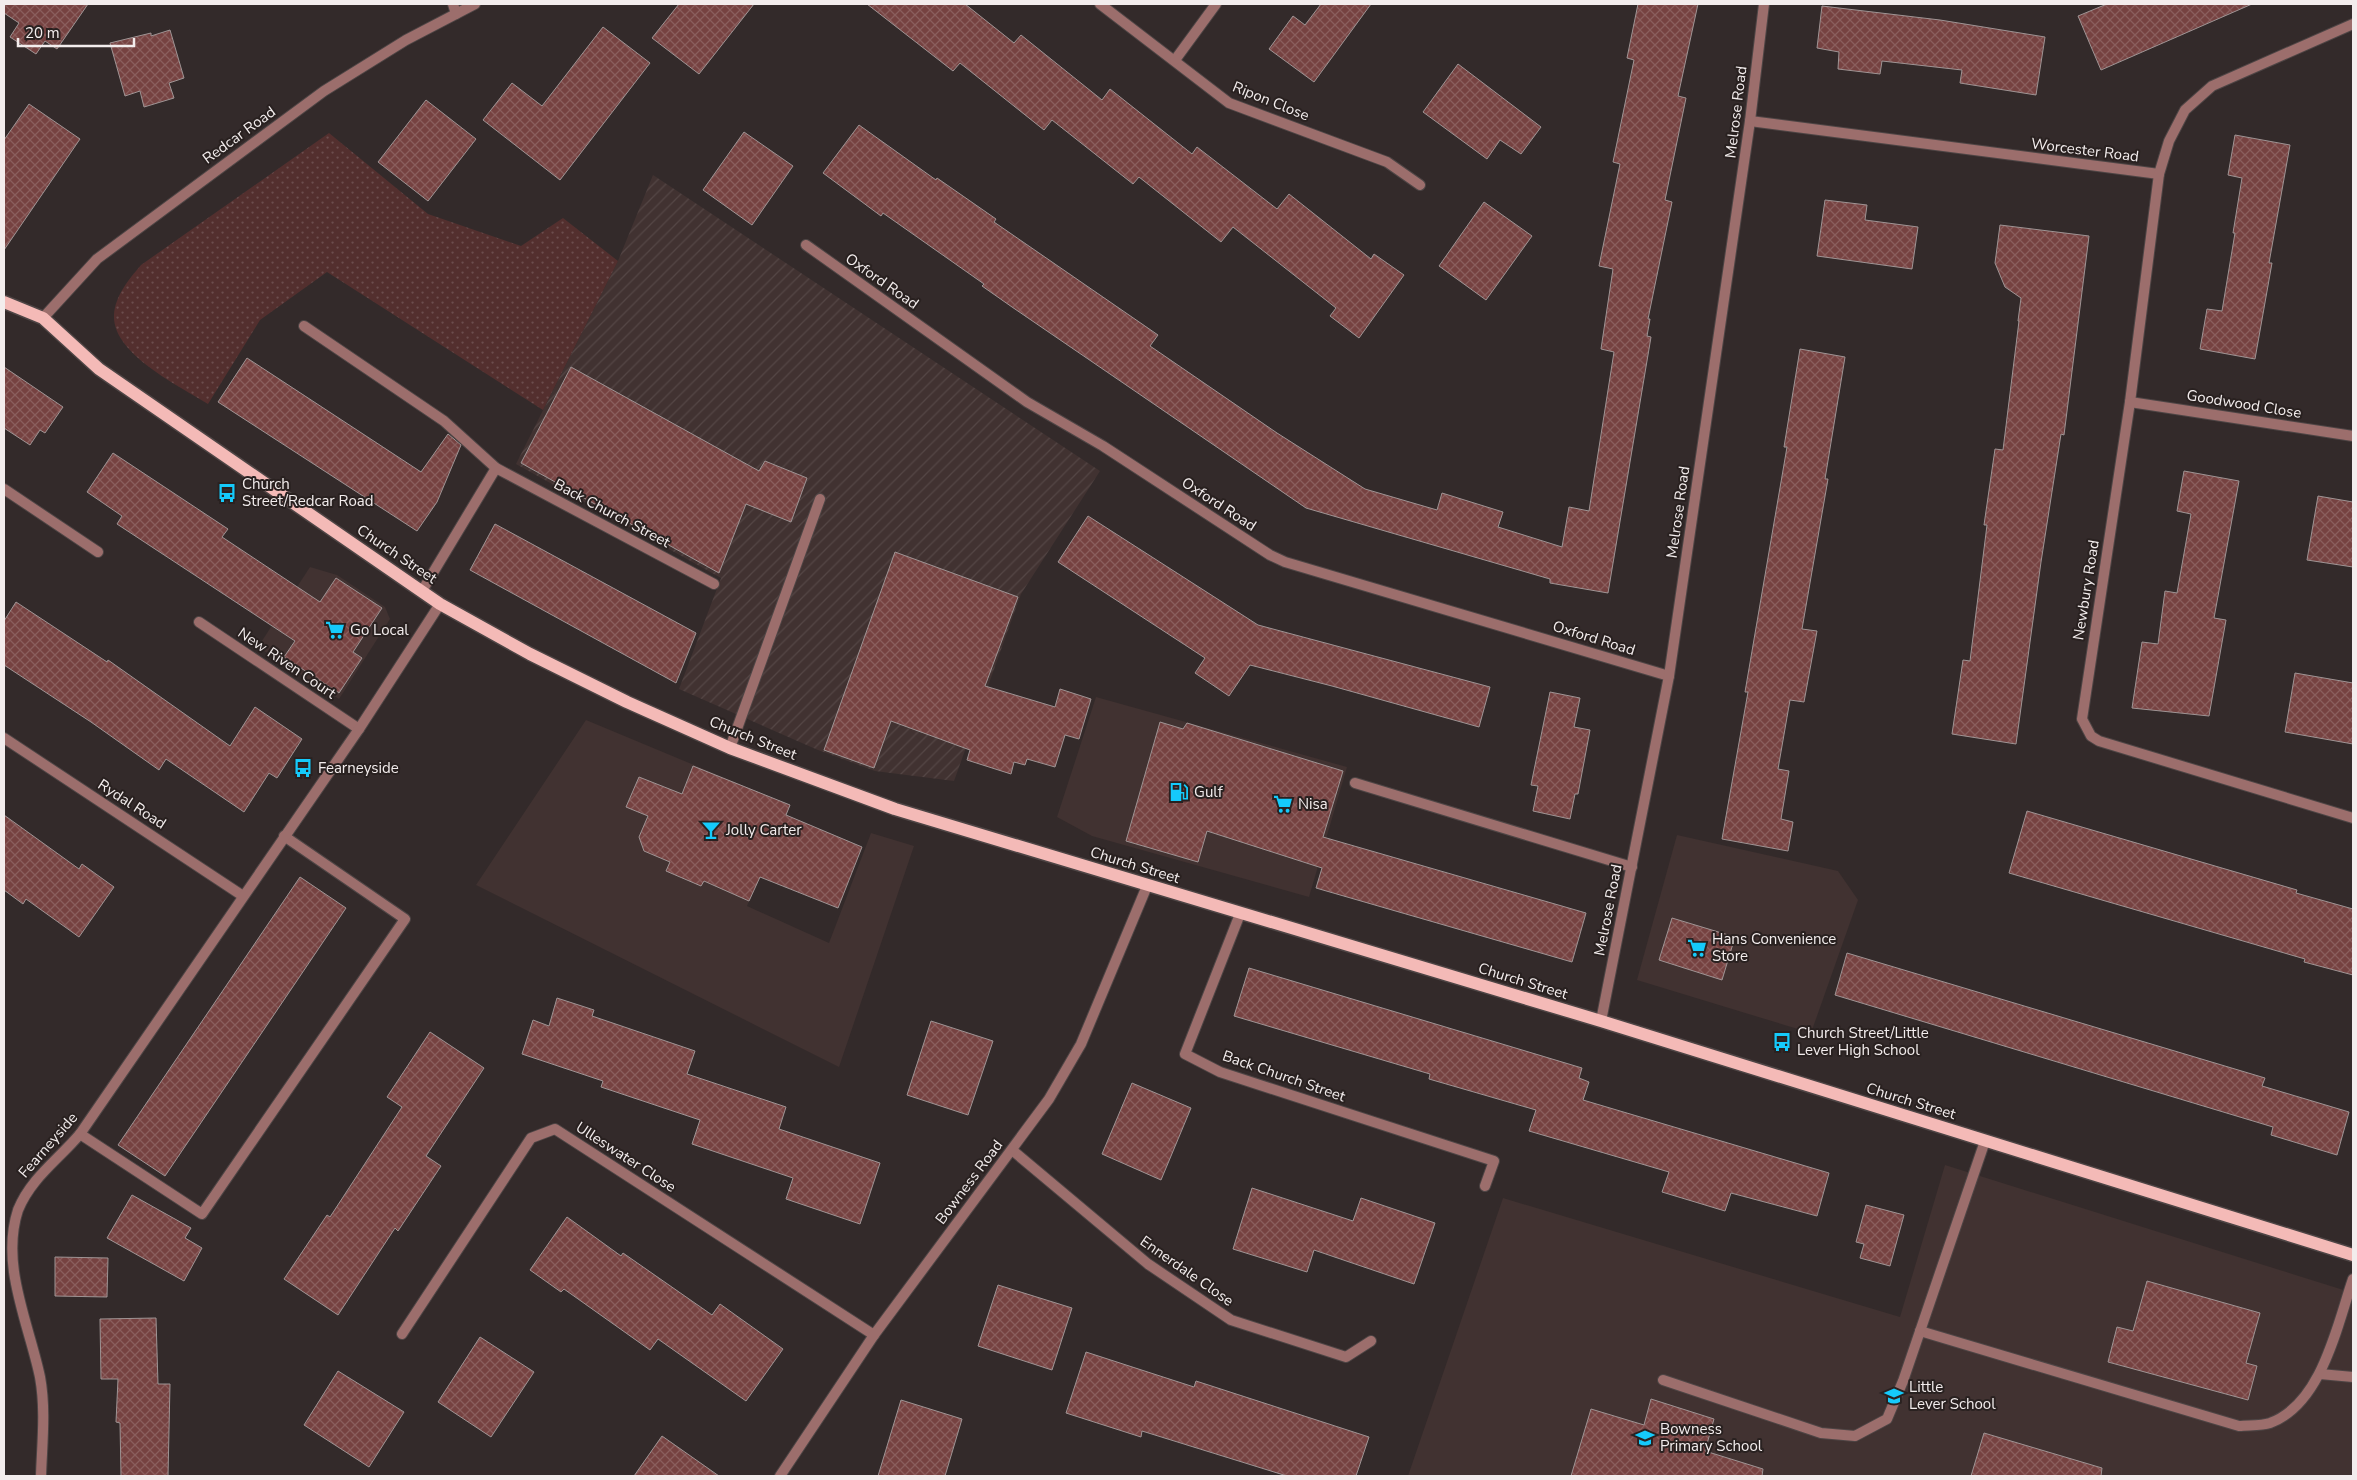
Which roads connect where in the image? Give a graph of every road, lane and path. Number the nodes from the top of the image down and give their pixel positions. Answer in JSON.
{"nodes":[{"id":1,"x":475,"y":4,"type":"edge"},
{"id":2,"x":1100,"y":4,"type":"edge"},
{"id":3,"x":1216,"y":4,"type":"edge"},
{"id":4,"x":1764,"y":4,"type":"edge"},
{"id":5,"x":455,"y":9,"type":"edge"},
{"id":6,"x":2353,"y":24,"type":"edge"},
{"id":7,"x":1174,"y":60,"type":"junction"},
{"id":8,"x":1750,"y":121,"type":"junction"},
{"id":9,"x":2159,"y":174,"type":"junction"},
{"id":10,"x":1420,"y":185,"type":"dead end"},
{"id":11,"x":806,"y":245,"type":"dead end"},
{"id":12,"x":4,"y":302,"type":"edge"},
{"id":13,"x":43,"y":318,"type":"junction"},
{"id":14,"x":304,"y":326,"type":"dead end"},
{"id":15,"x":2130,"y":402,"type":"junction"},
{"id":16,"x":2353,"y":436,"type":"edge"},
{"id":17,"x":496,"y":468,"type":"junction"},
{"id":18,"x":4,"y":489,"type":"edge"},
{"id":19,"x":820,"y":499,"type":"dead end"},
{"id":20,"x":98,"y":552,"type":"dead end"},
{"id":21,"x":714,"y":584,"type":"dead end"},
{"id":22,"x":422,"y":591,"type":"junction"},
{"id":23,"x":440,"y":604,"type":"junction"},
{"id":24,"x":199,"y":622,"type":"dead end"},
{"id":25,"x":1669,"y":676,"type":"junction"},
{"id":26,"x":359,"y":729,"type":"junction"},
{"id":27,"x":4,"y":738,"type":"edge"},
{"id":28,"x":730,"y":748,"type":"junction"},
{"id":29,"x":1355,"y":783,"type":"dead end"},
{"id":30,"x":2353,"y":818,"type":"edge"},
{"id":31,"x":284,"y":836,"type":"junction"},
{"id":32,"x":1632,"y":867,"type":"junction"},
{"id":33,"x":1148,"y":886,"type":"junction"},
{"id":34,"x":243,"y":896,"type":"junction"},
{"id":35,"x":1240,"y":914,"type":"junction"},
{"id":36,"x":1601,"y":1021,"type":"junction"},
{"id":37,"x":80,"y":1134,"type":"junction"},
{"id":38,"x":1985,"y":1141,"type":"junction"},
{"id":39,"x":1012,"y":1150,"type":"junction"},
{"id":40,"x":1485,"y":1186,"type":"dead end"},
{"id":41,"x":2353,"y":1255,"type":"edge"},
{"id":42,"x":2353,"y":1279,"type":"edge"},
{"id":43,"x":1920,"y":1331,"type":"junction"},
{"id":44,"x":402,"y":1334,"type":"dead end"},
{"id":45,"x":874,"y":1335,"type":"junction"},
{"id":46,"x":1371,"y":1341,"type":"dead end"},
{"id":47,"x":2320,"y":1374,"type":"junction"},
{"id":48,"x":2353,"y":1377,"type":"edge"},
{"id":49,"x":1663,"y":1380,"type":"dead end"},
{"id":50,"x":41,"y":1476,"type":"edge"},
{"id":51,"x":780,"y":1476,"type":"edge"}],
"edges":[{"from":1,"to":5,"type":"street","name":"Redcar Road"},
{"from":2,"to":7,"type":"street","name":"Ripon Close"},
{"from":3,"to":7,"type":"street"},
{"from":4,"to":8,"type":"street","name":"Melrose Road"},
{"from":5,"to":13,"type":"street","name":"Redcar Road"},
{"from":6,"to":9,"type":"street"},
{"from":7,"to":10,"type":"street","name":"Ripon Close"},
{"from":8,"to":9,"type":"street","name":"Worcester Road"},
{"from":8,"to":25,"type":"street","name":"Melrose Road"},
{"from":9,"to":15,"type":"street","name":"Newbury Road"},
{"from":11,"to":25,"type":"street","name":"Oxford Road"},
{"from":12,"to":13,"type":"main road","name":"Church Street"},
{"from":13,"to":22,"type":"main road","name":"Church Street"},
{"from":14,"to":17,"type":"street","name":"Back Church Street"},
{"from":15,"to":16,"type":"street","name":"Goodwood Close"},
{"from":15,"to":30,"type":"street","name":"Newbury Road"},
{"from":17,"to":21,"type":"street","name":"Back Church Street"},
{"from":17,"to":22,"type":"street"},
{"from":18,"to":20,"type":"street"},
{"from":19,"to":28,"type":"street"},
{"from":22,"to":23,"type":"main road","name":"Church Street"},
{"from":23,"to":26,"type":"street","name":"Fearneyside"},
{"from":23,"to":28,"type":"main road","name":"Church Street"},
{"from":24,"to":26,"type":"street","name":"New Riven Court"},
{"from":25,"to":32,"type":"street","name":"Melrose Road"},
{"from":26,"to":31,"type":"street","name":"Fearneyside"},
{"from":27,"to":34,"type":"street","name":"Rydal Road"},
{"from":28,"to":33,"type":"main road","name":"Church Street"},
{"from":29,"to":32,"type":"street"},
{"from":31,"to":34,"type":"street","name":"Fearneyside"},
{"from":31,"to":37,"type":"street"},
{"from":32,"to":36,"type":"street","name":"Melrose Road"},
{"from":33,"to":35,"type":"main road","name":"Church Street"},
{"from":33,"to":39,"type":"street","name":"Bowness Road"},
{"from":34,"to":37,"type":"street","name":"Fearneyside"},
{"from":35,"to":36,"type":"main road","name":"Church Street"},
{"from":35,"to":40,"type":"street","name":"Back Church Street"},
{"from":36,"to":38,"type":"main road","name":"Church Street"},
{"from":37,"to":50,"type":"street","name":"Fearneyside"},
{"from":38,"to":41,"type":"main road","name":"Church Street"},
{"from":38,"to":43,"type":"street"},
{"from":39,"to":45,"type":"street","name":"Bowness Road"},
{"from":39,"to":46,"type":"street","name":"Ennerdale Close"},
{"from":42,"to":47,"type":"street"},
{"from":43,"to":47,"type":"street"},
{"from":43,"to":49,"type":"street"},
{"from":44,"to":45,"type":"street","name":"Ulleswater Close"},
{"from":45,"to":51,"type":"street","name":"Bowness Road"},
{"from":47,"to":48,"type":"street"}]}
